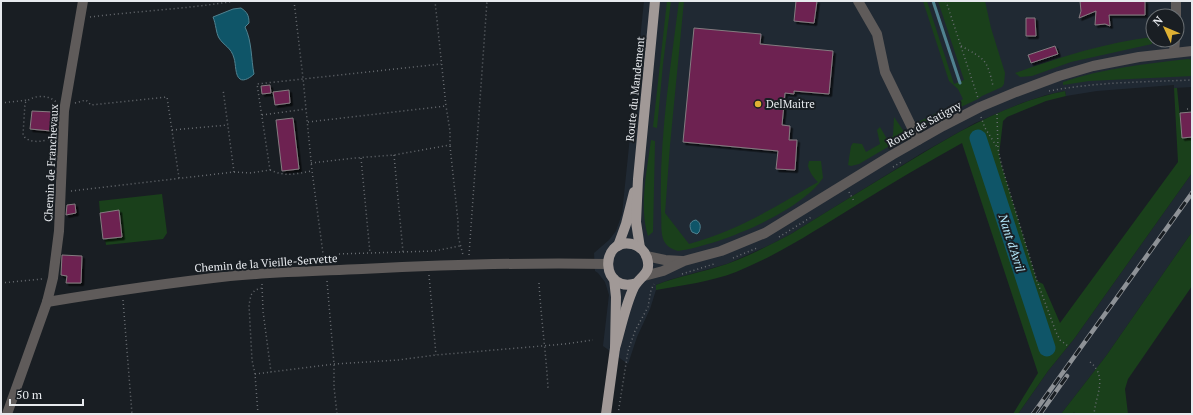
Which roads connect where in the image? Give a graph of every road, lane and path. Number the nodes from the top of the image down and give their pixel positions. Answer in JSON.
{"nodes":[{"id":1,"x":83,"y":1,"type":"edge"},
{"id":2,"x":235,"y":1,"type":"edge"},
{"id":3,"x":294,"y":1,"type":"edge"},
{"id":4,"x":435,"y":1,"type":"edge"},
{"id":5,"x":487,"y":1,"type":"edge"},
{"id":6,"x":655,"y":1,"type":"edge"},
{"id":7,"x":858,"y":1,"type":"edge"},
{"id":8,"x":946,"y":1,"type":"edge"},
{"id":9,"x":80,"y":19,"type":"junction"},
{"id":10,"x":961,"y":46,"type":"junction"},
{"id":11,"x":1174,"y":48,"type":"edge"},
{"id":12,"x":1192,"y":51,"type":"edge"},
{"id":13,"x":1174,"y":52,"type":"junction"},
{"id":14,"x":442,"y":64,"type":"junction"},
{"id":15,"x":303,"y":78,"type":"junction"},
{"id":16,"x":1192,"y":80,"type":"edge"},
{"id":17,"x":993,"y":86,"type":"dead end"},
{"id":18,"x":223,"y":89,"type":"dead end"},
{"id":19,"x":1044,"y":92,"type":"dead end"},
{"id":20,"x":28,"y":100,"type":"junction"},
{"id":21,"x":1,"y":102,"type":"edge"},
{"id":22,"x":446,"y":106,"type":"junction"},
{"id":23,"x":64,"y":108,"type":"junction"},
{"id":24,"x":306,"y":109,"type":"junction"},
{"id":25,"x":1187,"y":109,"type":"dead end"},
{"id":26,"x":1192,"y":109,"type":"edge"},
{"id":27,"x":982,"y":113,"type":"junction"},
{"id":28,"x":997,"y":114,"type":"dead end"},
{"id":29,"x":262,"y":116,"type":"junction"},
{"id":30,"x":308,"y":122,"type":"junction"},
{"id":31,"x":228,"y":125,"type":"junction"},
{"id":32,"x":172,"y":130,"type":"junction"},
{"id":33,"x":63,"y":132,"type":"junction"},
{"id":34,"x":918,"y":140,"type":"junction"},
{"id":35,"x":450,"y":145,"type":"junction"},
{"id":36,"x":998,"y":148,"type":"junction"},
{"id":37,"x":394,"y":155,"type":"junction"},
{"id":38,"x":361,"y":158,"type":"junction"},
{"id":39,"x":904,"y":161,"type":"dead end"},
{"id":40,"x":311,"y":163,"type":"junction"},
{"id":41,"x":890,"y":169,"type":"dead end"},
{"id":42,"x":270,"y":170,"type":"junction"},
{"id":43,"x":312,"y":171,"type":"junction"},
{"id":44,"x":234,"y":172,"type":"junction"},
{"id":45,"x":179,"y":178,"type":"junction"},
{"id":46,"x":638,"y":179,"type":"junction"},
{"id":47,"x":61,"y":192,"type":"junction"},
{"id":48,"x":818,"y":213,"type":"dead end"},
{"id":49,"x":774,"y":240,"type":"dead end"},
{"id":50,"x":460,"y":246,"type":"junction"},
{"id":51,"x":618,"y":246,"type":"junction"},
{"id":52,"x":762,"y":246,"type":"dead end"},
{"id":53,"x":403,"y":252,"type":"junction"},
{"id":54,"x":643,"y":252,"type":"junction"},
{"id":55,"x":370,"y":253,"type":"junction"},
{"id":56,"x":340,"y":254,"type":"dead end"},
{"id":57,"x":730,"y":259,"type":"dead end"},
{"id":58,"x":684,"y":261,"type":"junction"},
{"id":59,"x":608,"y":264,"type":"junction"},
{"id":60,"x":716,"y":264,"type":"dead end"},
{"id":61,"x":467,"y":265,"type":"junction"},
{"id":62,"x":428,"y":266,"type":"junction"},
{"id":63,"x":326,"y":270,"type":"junction"},
{"id":64,"x":682,"y":274,"type":"dead end"},
{"id":65,"x":614,"y":279,"type":"junction"},
{"id":66,"x":640,"y":279,"type":"junction"},
{"id":67,"x":39,"y":280,"type":"dead end"},
{"id":68,"x":656,"y":282,"type":"dead end"},
{"id":69,"x":1,"y":283,"type":"edge"},
{"id":70,"x":539,"y":283,"type":"dead end"},
{"id":71,"x":122,"y":290,"type":"junction"},
{"id":72,"x":47,"y":302,"type":"junction"},
{"id":73,"x":593,"y":340,"type":"dead end"},
{"id":74,"x":544,"y":346,"type":"junction"},
{"id":75,"x":1068,"y":346,"type":"dead end"},
{"id":76,"x":615,"y":348,"type":"junction"},
{"id":77,"x":436,"y":355,"type":"junction"},
{"id":78,"x":1090,"y":362,"type":"dead end"},
{"id":79,"x":334,"y":364,"type":"junction"},
{"id":80,"x":271,"y":372,"type":"junction"},
{"id":81,"x":255,"y":374,"type":"junction"},
{"id":82,"x":548,"y":388,"type":"dead end"},
{"id":83,"x":7,"y":414,"type":"edge"},
{"id":84,"x":132,"y":414,"type":"edge"},
{"id":85,"x":258,"y":414,"type":"edge"},
{"id":86,"x":337,"y":414,"type":"edge"},
{"id":87,"x":606,"y":414,"type":"edge"},
{"id":88,"x":618,"y":414,"type":"edge"},
{"id":89,"x":1094,"y":414,"type":"edge"}],
"edges":[{"from":1,"to":9,"type":"street","name":"Chemin de Franchevaux"},
{"from":2,"to":9,"type":"path"},
{"from":3,"to":15,"type":"path"},
{"from":4,"to":14,"type":"path"},
{"from":5,"to":61,"type":"path"},
{"from":6,"to":46,"type":"main road","name":"Route du Mandement"},
{"from":7,"to":34,"type":"street"},
{"from":8,"to":10,"type":"path"},
{"from":9,"to":23,"type":"street","name":"Chemin de Franchevaux"},
{"from":10,"to":17,"type":"path"},
{"from":10,"to":27,"type":"path"},
{"from":11,"to":13,"type":"street"},
{"from":12,"to":13,"type":"street","name":"Route de Satigny"},
{"from":13,"to":27,"type":"street","name":"Route de Satigny"},
{"from":14,"to":15,"type":"path"},
{"from":14,"to":22,"type":"path"},
{"from":15,"to":24,"type":"path"},
{"from":15,"to":29,"type":"path"},
{"from":16,"to":19,"type":"path"},
{"from":18,"to":31,"type":"path"},
{"from":20,"to":21,"type":"path"},
{"from":20,"to":23,"type":"path"},
{"from":20,"to":33,"type":"path"},
{"from":22,"to":30,"type":"path"},
{"from":22,"to":35,"type":"path"},
{"from":23,"to":32,"type":"path"},
{"from":23,"to":33,"type":"street","name":"Chemin de Franchevaux"},
{"from":24,"to":29,"type":"path"},
{"from":24,"to":30,"type":"path"},
{"from":25,"to":26,"type":"path"},
{"from":27,"to":34,"type":"street","name":"Route de Satigny"},
{"from":27,"to":36,"type":"path"},
{"from":28,"to":36,"type":"path"},
{"from":29,"to":42,"type":"path"},
{"from":30,"to":40,"type":"path"},
{"from":31,"to":32,"type":"path"},
{"from":31,"to":44,"type":"path"},
{"from":32,"to":45,"type":"path"},
{"from":33,"to":47,"type":"street","name":"Chemin de Franchevaux"},
{"from":34,"to":58,"type":"street","name":"Route de Satigny"},
{"from":35,"to":37,"type":"path"},
{"from":35,"to":50,"type":"path"},
{"from":36,"to":75,"type":"path"},
{"from":37,"to":38,"type":"path"},
{"from":37,"to":53,"type":"path"},
{"from":38,"to":40,"type":"path"},
{"from":38,"to":55,"type":"path"},
{"from":39,"to":41,"type":"path"},
{"from":40,"to":43,"type":"path"},
{"from":42,"to":43,"type":"path"},
{"from":42,"to":44,"type":"path"},
{"from":43,"to":63,"type":"path"},
{"from":44,"to":45,"type":"path"},
{"from":45,"to":47,"type":"path"},
{"from":46,"to":51,"type":"main road","name":"Route du Mandement"},
{"from":46,"to":54,"type":"main road","name":"Route du Mandement"},
{"from":47,"to":72,"type":"street","name":"Chemin de Franchevaux"},
{"from":48,"to":49,"type":"path"},
{"from":50,"to":53,"type":"path"},
{"from":50,"to":61,"type":"path"},
{"from":51,"to":54,"type":"main road"},
{"from":51,"to":59,"type":"main road"},
{"from":52,"to":57,"type":"path"},
{"from":53,"to":55,"type":"path"},
{"from":54,"to":58,"type":"street","name":"Route de Satigny"},
{"from":54,"to":66,"type":"main road"},
{"from":55,"to":56,"type":"path"},
{"from":58,"to":66,"type":"street","name":"Route de Satigny"},
{"from":59,"to":61,"type":"street","name":"Chemin de la Vieille-Servette"},
{"from":59,"to":65,"type":"main road"},
{"from":60,"to":64,"type":"path"},
{"from":61,"to":62,"type":"street","name":"Chemin de la Vieille-Servette"},
{"from":62,"to":63,"type":"street","name":"Chemin de la Vieille-Servette"},
{"from":62,"to":77,"type":"path"},
{"from":63,"to":71,"type":"street","name":"Chemin de la Vieille-Servette"},
{"from":63,"to":79,"type":"path"},
{"from":65,"to":66,"type":"main road"},
{"from":65,"to":76,"type":"main road"},
{"from":66,"to":76,"type":"main road"},
{"from":67,"to":69,"type":"path"},
{"from":68,"to":88,"type":"path"},
{"from":70,"to":74,"type":"path"},
{"from":71,"to":72,"type":"street","name":"Chemin de la Vieille-Servette"},
{"from":71,"to":84,"type":"path"},
{"from":72,"to":83,"type":"street"},
{"from":73,"to":74,"type":"path"},
{"from":74,"to":77,"type":"path"},
{"from":74,"to":82,"type":"path"},
{"from":76,"to":87,"type":"main road"},
{"from":77,"to":79,"type":"path"},
{"from":78,"to":89,"type":"path"},
{"from":79,"to":80,"type":"path"},
{"from":79,"to":86,"type":"path"},
{"from":80,"to":81,"type":"path"},
{"from":80,"to":81,"type":"path"},
{"from":81,"to":85,"type":"path"}]}
